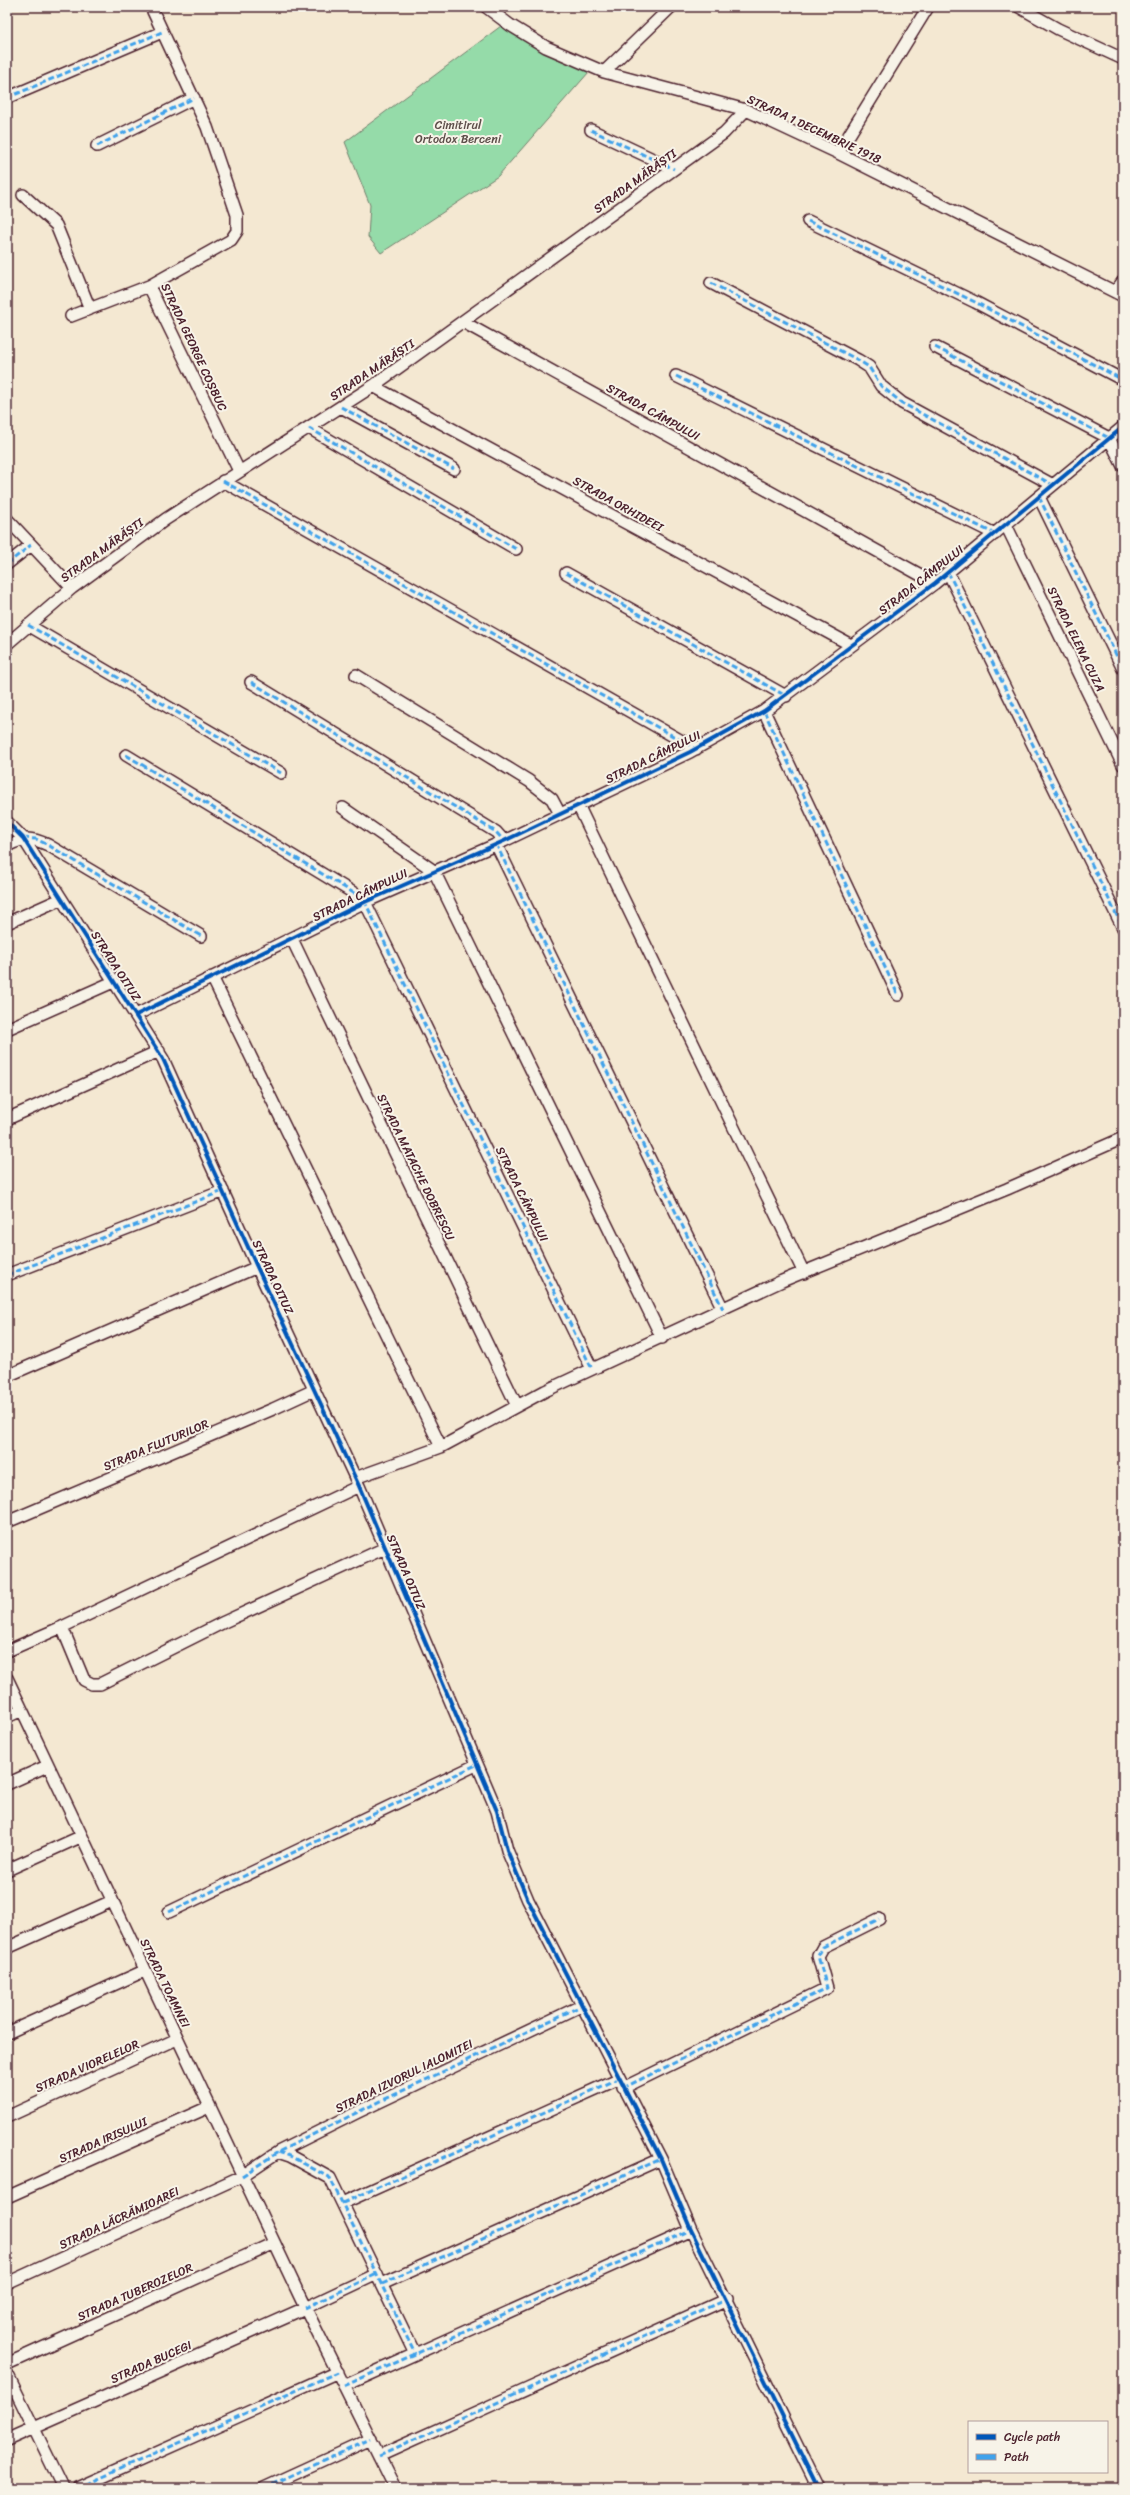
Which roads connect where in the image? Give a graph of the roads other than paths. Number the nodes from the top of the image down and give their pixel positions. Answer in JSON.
{"nodes":[{"id":1,"x":151,"y":7,"type":"edge"},
{"id":2,"x":486,"y":7,"type":"edge"},
{"id":3,"x":671,"y":7,"type":"edge"},
{"id":4,"x":928,"y":7,"type":"edge"},
{"id":5,"x":1019,"y":7,"type":"edge"},
{"id":6,"x":162,"y":32,"type":"junction"},
{"id":7,"x":1123,"y":59,"type":"edge"},
{"id":8,"x":604,"y":72,"type":"junction"},
{"id":9,"x":7,"y":98,"type":"edge"},
{"id":10,"x":194,"y":98,"type":"junction"},
{"id":11,"x":746,"y":110,"type":"junction"},
{"id":12,"x":591,"y":130,"type":"dead end"},
{"id":13,"x":97,"y":146,"type":"dead end"},
{"id":14,"x":838,"y":152,"type":"junction"},
{"id":15,"x":674,"y":169,"type":"junction"},
{"id":16,"x":23,"y":195,"type":"dead end"},
{"id":17,"x":808,"y":221,"type":"dead end"},
{"id":18,"x":1123,"y":281,"type":"edge"},
{"id":19,"x":711,"y":283,"type":"dead end"},
{"id":20,"x":149,"y":286,"type":"junction"},
{"id":21,"x":1119,"y":294,"type":"edge"},
{"id":22,"x":90,"y":309,"type":"junction"},
{"id":23,"x":71,"y":316,"type":"dead end"},
{"id":24,"x":463,"y":322,"type":"junction"},
{"id":25,"x":935,"y":347,"type":"dead end"},
{"id":26,"x":676,"y":376,"type":"dead end"},
{"id":27,"x":1123,"y":380,"type":"edge"},
{"id":28,"x":373,"y":386,"type":"junction"},
{"id":29,"x":341,"y":407,"type":"junction"},
{"id":30,"x":1123,"y":427,"type":"edge"},
{"id":31,"x":309,"y":428,"type":"junction"},
{"id":32,"x":1109,"y":438,"type":"junction"},
{"id":33,"x":1123,"y":466,"type":"edge"},
{"id":34,"x":454,"y":469,"type":"dead end"},
{"id":35,"x":239,"y":471,"type":"junction"},
{"id":36,"x":223,"y":481,"type":"junction"},
{"id":37,"x":1053,"y":485,"type":"junction"},
{"id":38,"x":1039,"y":497,"type":"junction"},
{"id":39,"x":7,"y":519,"type":"edge"},
{"id":40,"x":1006,"y":525,"type":"junction"},
{"id":41,"x":995,"y":534,"type":"junction"},
{"id":42,"x":31,"y":545,"type":"junction"},
{"id":43,"x":516,"y":549,"type":"dead end"},
{"id":44,"x":7,"y":564,"type":"edge"},
{"id":45,"x":948,"y":572,"type":"junction"},
{"id":46,"x":566,"y":573,"type":"dead end"},
{"id":47,"x":935,"y":583,"type":"junction"},
{"id":48,"x":72,"y":588,"type":"junction"},
{"id":49,"x":28,"y":625,"type":"junction"},
{"id":50,"x":7,"y":644,"type":"edge"},
{"id":51,"x":851,"y":645,"type":"junction"},
{"id":52,"x":1123,"y":669,"type":"edge"},
{"id":53,"x":356,"y":674,"type":"dead end"},
{"id":54,"x":251,"y":682,"type":"dead end"},
{"id":55,"x":786,"y":696,"type":"junction"},
{"id":56,"x":764,"y":711,"type":"junction"},
{"id":57,"x":696,"y":748,"type":"junction"},
{"id":58,"x":126,"y":755,"type":"dead end"},
{"id":59,"x":1123,"y":765,"type":"edge"},
{"id":60,"x":281,"y":773,"type":"dead end"},
{"id":61,"x":578,"y":805,"type":"junction"},
{"id":62,"x":343,"y":808,"type":"dead end"},
{"id":63,"x":560,"y":814,"type":"junction"},
{"id":64,"x":7,"y":822,"type":"edge"},
{"id":65,"x":23,"y":838,"type":"junction"},
{"id":66,"x":500,"y":843,"type":"junction"},
{"id":67,"x":7,"y":846,"type":"edge"},
{"id":68,"x":434,"y":871,"type":"junction"},
{"id":69,"x":61,"y":899,"type":"junction"},
{"id":70,"x":365,"y":902,"type":"junction"},
{"id":71,"x":7,"y":923,"type":"edge"},
{"id":72,"x":1123,"y":928,"type":"edge"},
{"id":73,"x":201,"y":936,"type":"dead end"},
{"id":74,"x":292,"y":939,"type":"junction"},
{"id":75,"x":212,"y":977,"type":"junction"},
{"id":76,"x":113,"y":982,"type":"junction"},
{"id":77,"x":898,"y":995,"type":"dead end"},
{"id":78,"x":136,"y":1014,"type":"junction"},
{"id":79,"x":7,"y":1029,"type":"edge"},
{"id":80,"x":159,"y":1051,"type":"junction"},
{"id":81,"x":7,"y":1119,"type":"edge"},
{"id":82,"x":1123,"y":1138,"type":"edge"},
{"id":83,"x":223,"y":1191,"type":"junction"},
{"id":84,"x":257,"y":1267,"type":"junction"},
{"id":85,"x":804,"y":1273,"type":"junction"},
{"id":86,"x":7,"y":1276,"type":"edge"},
{"id":87,"x":723,"y":1309,"type":"junction"},
{"id":88,"x":662,"y":1338,"type":"junction"},
{"id":89,"x":592,"y":1369,"type":"junction"},
{"id":90,"x":7,"y":1376,"type":"edge"},
{"id":91,"x":314,"y":1390,"type":"junction"},
{"id":92,"x":517,"y":1406,"type":"junction"},
{"id":93,"x":440,"y":1447,"type":"junction"},
{"id":94,"x":357,"y":1482,"type":"junction"},
{"id":95,"x":7,"y":1522,"type":"edge"},
{"id":96,"x":385,"y":1548,"type":"junction"},
{"id":97,"x":62,"y":1627,"type":"junction"},
{"id":98,"x":7,"y":1651,"type":"edge"},
{"id":99,"x":7,"y":1678,"type":"edge"},
{"id":100,"x":22,"y":1710,"type":"junction"},
{"id":101,"x":7,"y":1717,"type":"edge"},
{"id":102,"x":476,"y":1765,"type":"junction"},
{"id":103,"x":47,"y":1766,"type":"junction"},
{"id":104,"x":7,"y":1784,"type":"edge"},
{"id":105,"x":80,"y":1837,"type":"junction"},
{"id":106,"x":7,"y":1870,"type":"edge"},
{"id":107,"x":112,"y":1901,"type":"junction"},
{"id":108,"x":169,"y":1912,"type":"dead end"},
{"id":109,"x":879,"y":1918,"type":"dead end"},
{"id":110,"x":7,"y":1948,"type":"edge"},
{"id":111,"x":144,"y":1971,"type":"junction"},
{"id":112,"x":581,"y":2006,"type":"junction"},
{"id":113,"x":7,"y":2033,"type":"edge"},
{"id":114,"x":178,"y":2039,"type":"junction"},
{"id":115,"x":621,"y":2084,"type":"junction"},
{"id":116,"x":209,"y":2107,"type":"junction"},
{"id":117,"x":7,"y":2116,"type":"edge"},
{"id":118,"x":278,"y":2152,"type":"junction"},
{"id":119,"x":661,"y":2159,"type":"junction"},
{"id":120,"x":242,"y":2176,"type":"junction"},
{"id":121,"x":7,"y":2197,"type":"edge"},
{"id":122,"x":343,"y":2203,"type":"junction"},
{"id":123,"x":691,"y":2230,"type":"junction"},
{"id":124,"x":274,"y":2243,"type":"junction"},
{"id":125,"x":377,"y":2274,"type":"junction"},
{"id":126,"x":7,"y":2283,"type":"edge"},
{"id":127,"x":382,"y":2284,"type":"junction"},
{"id":128,"x":727,"y":2299,"type":"junction"},
{"id":129,"x":303,"y":2304,"type":"junction"},
{"id":130,"x":415,"y":2354,"type":"junction"},
{"id":131,"x":7,"y":2364,"type":"edge"},
{"id":132,"x":338,"y":2372,"type":"junction"},
{"id":133,"x":7,"y":2373,"type":"edge"},
{"id":134,"x":344,"y":2386,"type":"junction"},
{"id":135,"x":34,"y":2428,"type":"junction"},
{"id":136,"x":371,"y":2439,"type":"junction"},
{"id":137,"x":7,"y":2440,"type":"edge"},
{"id":138,"x":379,"y":2456,"type":"junction"},
{"id":139,"x":63,"y":2488,"type":"edge"},
{"id":140,"x":78,"y":2488,"type":"edge"},
{"id":141,"x":264,"y":2488,"type":"edge"},
{"id":142,"x":395,"y":2488,"type":"edge"},
{"id":143,"x":818,"y":2488,"type":"edge"}],
"edges":[{"from":1,"to":6,"type":"street","name":"STRADA GEORGE COȘBUC"},
{"from":2,"to":8,"type":"street","name":"STRADA 1 DECEMBRIE 1918"},
{"from":3,"to":8,"type":"street"},
{"from":4,"to":14,"type":"street"},
{"from":5,"to":7,"type":"street"},
{"from":6,"to":9,"type":"street"},
{"from":6,"to":10,"type":"street","name":"STRADA GEORGE COȘBUC"},
{"from":8,"to":11,"type":"street","name":"STRADA 1 DECEMBRIE 1918"},
{"from":10,"to":13,"type":"street"},
{"from":10,"to":20,"type":"street","name":"STRADA GEORGE COȘBUC"},
{"from":11,"to":14,"type":"street","name":"STRADA 1 DECEMBRIE 1918"},
{"from":11,"to":15,"type":"street","name":"STRADA MĂRĂȘTI"},
{"from":12,"to":15,"type":"street"},
{"from":14,"to":21,"type":"street","name":"STRADA 1 DECEMBRIE 1918"},
{"from":15,"to":24,"type":"street","name":"STRADA MĂRĂȘTI"},
{"from":16,"to":22,"type":"street"},
{"from":17,"to":27,"type":"street"},
{"from":18,"to":21,"type":"street"},
{"from":19,"to":37,"type":"street"},
{"from":20,"to":22,"type":"street"},
{"from":20,"to":35,"type":"street","name":"STRADA GEORGE COȘBUC"},
{"from":22,"to":23,"type":"street"},
{"from":24,"to":28,"type":"street","name":"STRADA MĂRĂȘTI"},
{"from":24,"to":47,"type":"street","name":"STRADA CÂMPULUI"},
{"from":25,"to":32,"type":"street"},
{"from":26,"to":41,"type":"street"},
{"from":28,"to":29,"type":"street","name":"STRADA MĂRĂȘTI"},
{"from":28,"to":51,"type":"street","name":"STRADA ORHIDEEI"},
{"from":29,"to":31,"type":"street","name":"STRADA MĂRĂȘTI"},
{"from":29,"to":34,"type":"street"},
{"from":30,"to":32,"type":"street","name":"STRADA CÂMPULUI"},
{"from":31,"to":35,"type":"street","name":"STRADA MĂRĂȘTI"},
{"from":31,"to":43,"type":"street"},
{"from":32,"to":33,"type":"street"},
{"from":32,"to":37,"type":"street","name":"STRADA CÂMPULUI"},
{"from":35,"to":36,"type":"street","name":"STRADA MĂRĂȘTI"},
{"from":36,"to":48,"type":"street","name":"STRADA MĂRĂȘTI"},
{"from":36,"to":57,"type":"street"},
{"from":37,"to":38,"type":"street","name":"STRADA CÂMPULUI"},
{"from":38,"to":40,"type":"street","name":"STRADA CÂMPULUI"},
{"from":38,"to":52,"type":"street"},
{"from":39,"to":42,"type":"street"},
{"from":40,"to":41,"type":"street","name":"STRADA CÂMPULUI"},
{"from":40,"to":59,"type":"street","name":"STRADA ELENA CUZA"},
{"from":41,"to":45,"type":"street","name":"STRADA CÂMPULUI"},
{"from":42,"to":44,"type":"street"},
{"from":42,"to":48,"type":"street"},
{"from":45,"to":47,"type":"street","name":"STRADA CÂMPULUI"},
{"from":45,"to":72,"type":"street"},
{"from":46,"to":55,"type":"street"},
{"from":47,"to":51,"type":"street","name":"STRADA CÂMPULUI"},
{"from":48,"to":49,"type":"street","name":"STRADA MĂRĂȘTI"},
{"from":49,"to":50,"type":"street","name":"STRADA MĂRĂȘTI"},
{"from":49,"to":60,"type":"street"},
{"from":51,"to":55,"type":"street","name":"STRADA CÂMPULUI"},
{"from":53,"to":63,"type":"street"},
{"from":54,"to":66,"type":"street"},
{"from":55,"to":56,"type":"street","name":"STRADA CÂMPULUI"},
{"from":56,"to":57,"type":"street","name":"STRADA CÂMPULUI"},
{"from":56,"to":77,"type":"street"},
{"from":57,"to":61,"type":"street","name":"STRADA CÂMPULUI"},
{"from":58,"to":70,"type":"street"},
{"from":61,"to":63,"type":"street","name":"STRADA CÂMPULUI"},
{"from":61,"to":85,"type":"street"},
{"from":62,"to":68,"type":"street"},
{"from":63,"to":66,"type":"street","name":"STRADA CÂMPULUI"},
{"from":64,"to":65,"type":"street","name":"STRADA OITUZ"},
{"from":65,"to":67,"type":"street"},
{"from":65,"to":69,"type":"street","name":"STRADA OITUZ"},
{"from":65,"to":73,"type":"street"},
{"from":66,"to":68,"type":"street","name":"STRADA CÂMPULUI"},
{"from":66,"to":87,"type":"street"},
{"from":68,"to":70,"type":"street","name":"STRADA CÂMPULUI"},
{"from":68,"to":88,"type":"street"},
{"from":69,"to":71,"type":"street"},
{"from":69,"to":76,"type":"street","name":"STRADA OITUZ"},
{"from":70,"to":74,"type":"street","name":"STRADA CÂMPULUI"},
{"from":70,"to":89,"type":"street","name":"STRADA CÂMPULUI"},
{"from":74,"to":75,"type":"street","name":"STRADA CÂMPULUI"},
{"from":74,"to":92,"type":"street","name":"STRADA MATACHE DOBRESCU"},
{"from":75,"to":78,"type":"street","name":"STRADA CÂMPULUI"},
{"from":75,"to":93,"type":"street"},
{"from":76,"to":78,"type":"street","name":"STRADA OITUZ"},
{"from":76,"to":79,"type":"street"},
{"from":78,"to":80,"type":"street","name":"STRADA OITUZ"},
{"from":80,"to":81,"type":"street"},
{"from":80,"to":83,"type":"street","name":"STRADA OITUZ"},
{"from":82,"to":85,"type":"street"},
{"from":83,"to":84,"type":"street","name":"STRADA OITUZ"},
{"from":83,"to":86,"type":"street"},
{"from":84,"to":90,"type":"street"},
{"from":84,"to":91,"type":"street","name":"STRADA OITUZ"},
{"from":85,"to":87,"type":"street"},
{"from":87,"to":88,"type":"street"},
{"from":88,"to":89,"type":"street"},
{"from":89,"to":92,"type":"street"},
{"from":91,"to":94,"type":"street","name":"STRADA OITUZ"},
{"from":91,"to":95,"type":"street","name":"STRADA FLUTURILOR"},
{"from":92,"to":93,"type":"street"},
{"from":93,"to":94,"type":"street"},
{"from":94,"to":96,"type":"street","name":"STRADA OITUZ"},
{"from":94,"to":97,"type":"street"},
{"from":96,"to":97,"type":"street"},
{"from":96,"to":102,"type":"street","name":"STRADA OITUZ"},
{"from":97,"to":98,"type":"street"},
{"from":99,"to":100,"type":"street","name":"STRADA TOAMNEI"},
{"from":100,"to":101,"type":"street"},
{"from":100,"to":103,"type":"street","name":"STRADA TOAMNEI"},
{"from":102,"to":108,"type":"street"},
{"from":102,"to":112,"type":"street","name":"STRADA OITUZ"},
{"from":103,"to":104,"type":"street"},
{"from":103,"to":105,"type":"street","name":"STRADA TOAMNEI"},
{"from":105,"to":106,"type":"street"},
{"from":105,"to":107,"type":"street","name":"STRADA TOAMNEI"},
{"from":107,"to":110,"type":"street"},
{"from":107,"to":111,"type":"street","name":"STRADA TOAMNEI"},
{"from":109,"to":115,"type":"street"},
{"from":111,"to":113,"type":"street"},
{"from":111,"to":114,"type":"street","name":"STRADA TOAMNEI"},
{"from":112,"to":115,"type":"street","name":"STRADA OITUZ"},
{"from":112,"to":118,"type":"street","name":"STRADA IZVORUL IALOMITEI"},
{"from":114,"to":116,"type":"street","name":"STRADA TOAMNEI"},
{"from":114,"to":117,"type":"street","name":"STRADA VIORELELOR"},
{"from":115,"to":119,"type":"street","name":"STRADA OITUZ"},
{"from":115,"to":122,"type":"street"},
{"from":116,"to":120,"type":"street","name":"STRADA TOAMNEI"},
{"from":116,"to":121,"type":"street","name":"STRADA IRISULUI"},
{"from":118,"to":120,"type":"street","name":"STRADA IZVORUL IALOMITEI"},
{"from":118,"to":122,"type":"street"},
{"from":119,"to":123,"type":"street","name":"STRADA OITUZ"},
{"from":119,"to":127,"type":"street"},
{"from":120,"to":124,"type":"street","name":"STRADA TOAMNEI"},
{"from":120,"to":126,"type":"street","name":"STRADA LĂCRĂMIOAREI"},
{"from":122,"to":125,"type":"street"},
{"from":123,"to":128,"type":"street","name":"STRADA OITUZ"},
{"from":123,"to":130,"type":"street"},
{"from":124,"to":129,"type":"street","name":"STRADA TOAMNEI"},
{"from":124,"to":131,"type":"street","name":"STRADA TUBEROZELOR"},
{"from":125,"to":127,"type":"street"},
{"from":125,"to":129,"type":"street","name":"STRADA BUCEGI"},
{"from":127,"to":130,"type":"street"},
{"from":128,"to":138,"type":"street"},
{"from":128,"to":143,"type":"street","name":"STRADA OITUZ"},
{"from":129,"to":132,"type":"street","name":"STRADA TOAMNEI"},
{"from":129,"to":135,"type":"street","name":"STRADA BUCEGI"},
{"from":130,"to":134,"type":"street"},
{"from":132,"to":134,"type":"street","name":"STRADA TOAMNEI"},
{"from":132,"to":140,"type":"street"},
{"from":133,"to":135,"type":"street"},
{"from":134,"to":136,"type":"street","name":"STRADA TOAMNEI"},
{"from":135,"to":137,"type":"street","name":"STRADA BUCEGI"},
{"from":135,"to":139,"type":"street"},
{"from":136,"to":138,"type":"street","name":"STRADA TOAMNEI"},
{"from":136,"to":141,"type":"street"},
{"from":138,"to":142,"type":"street","name":"STRADA TOAMNEI"}]}
